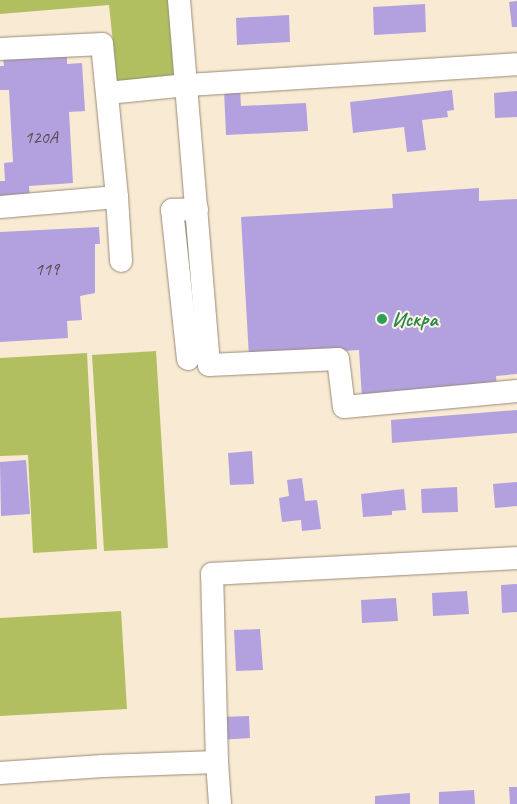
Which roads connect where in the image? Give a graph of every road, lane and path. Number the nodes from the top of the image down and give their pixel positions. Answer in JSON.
{"nodes":[{"id":1,"x":179,"y":0,"type":"edge"},
{"id":2,"x":0,"y":49,"type":"edge"},
{"id":3,"x":517,"y":64,"type":"edge"},
{"id":4,"x":187,"y":85,"type":"junction"},
{"id":5,"x":108,"y":93,"type":"junction"},
{"id":6,"x":117,"y":197,"type":"junction"},
{"id":7,"x":0,"y":207,"type":"edge"},
{"id":8,"x":197,"y":209,"type":"junction"},
{"id":9,"x":121,"y":260,"type":"dead end"},
{"id":10,"x":188,"y":359,"type":"dead end"},
{"id":11,"x":517,"y":391,"type":"edge"},
{"id":12,"x":517,"y":558,"type":"edge"},
{"id":13,"x":217,"y":762,"type":"junction"},
{"id":14,"x":0,"y":773,"type":"edge"},
{"id":15,"x":220,"y":804,"type":"edge"}],
"edges":[{"from":1,"to":4,"type":"street"},
{"from":2,"to":5,"type":"street"},
{"from":3,"to":4,"type":"street"},
{"from":4,"to":5,"type":"street"},
{"from":4,"to":8,"type":"street"},
{"from":5,"to":6,"type":"street"},
{"from":6,"to":7,"type":"street"},
{"from":6,"to":9,"type":"street"},
{"from":8,"to":10,"type":"street"},
{"from":8,"to":11,"type":"street"},
{"from":12,"to":13,"type":"street"},
{"from":13,"to":14,"type":"street"},
{"from":13,"to":15,"type":"street"}]}
